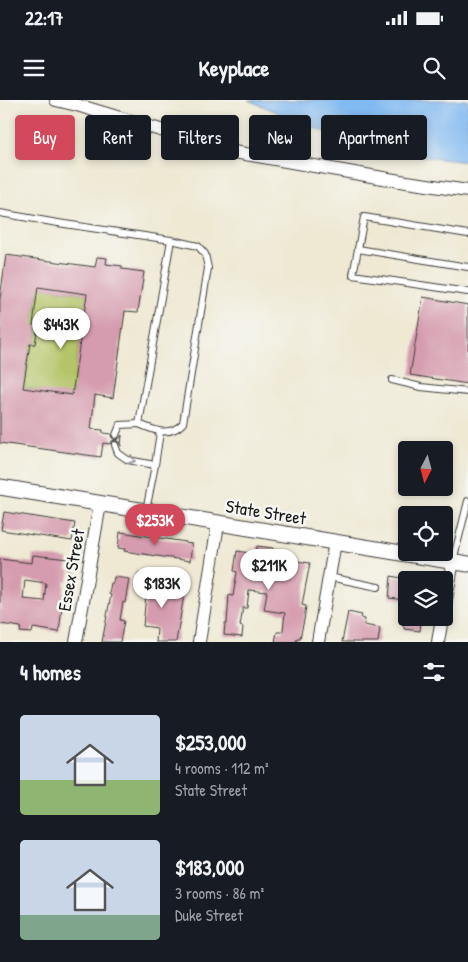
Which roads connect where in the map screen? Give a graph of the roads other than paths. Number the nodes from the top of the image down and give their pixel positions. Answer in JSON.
{"nodes":[{"id":1,"x":56,"y":100,"type":"edge"},
{"id":2,"x":468,"y":191,"type":"edge"},
{"id":3,"x":0,"y":212,"type":"edge"},
{"id":4,"x":468,"y":234,"type":"edge"},
{"id":5,"x":171,"y":240,"type":"junction"},
{"id":6,"x":358,"y":249,"type":"junction"},
{"id":7,"x":468,"y":267,"type":"edge"},
{"id":8,"x":468,"y":292,"type":"edge"},
{"id":9,"x":392,"y":380,"type":"dead end"},
{"id":10,"x":468,"y":392,"type":"edge"},
{"id":11,"x":139,"y":424,"type":"junction"},
{"id":12,"x":160,"y":432,"type":"junction"},
{"id":13,"x":116,"y":434,"type":"dead end"},
{"id":14,"x":115,"y":445,"type":"dead end"},
{"id":15,"x":155,"y":465,"type":"junction"},
{"id":16,"x":0,"y":487,"type":"edge"},
{"id":17,"x":468,"y":501,"type":"edge"},
{"id":18,"x":100,"y":504,"type":"junction"},
{"id":19,"x":146,"y":512,"type":"junction"},
{"id":20,"x":218,"y":524,"type":"junction"},
{"id":21,"x":335,"y":542,"type":"junction"},
{"id":22,"x":461,"y":563,"type":"edge"},
{"id":23,"x":329,"y":577,"type":"junction"},
{"id":24,"x":453,"y":585,"type":"edge"},
{"id":25,"x":378,"y":587,"type":"dead end"},
{"id":26,"x":441,"y":626,"type":"edge"},
{"id":27,"x":76,"y":642,"type":"edge"},
{"id":28,"x":199,"y":642,"type":"edge"},
{"id":29,"x":318,"y":642,"type":"edge"},
{"id":30,"x":438,"y":642,"type":"edge"}],
"edges":[{"from":1,"to":2,"type":"street"},
{"from":3,"to":5,"type":"lane"},
{"from":4,"to":6,"type":"lane"},
{"from":5,"to":11,"type":"lane"},
{"from":5,"to":12,"type":"lane"},
{"from":6,"to":7,"type":"lane"},
{"from":6,"to":8,"type":"lane"},
{"from":9,"to":10,"type":"lane"},
{"from":11,"to":12,"type":"lane"},
{"from":11,"to":13,"type":"lane"},
{"from":12,"to":15,"type":"lane"},
{"from":14,"to":15,"type":"lane","one_way":true},
{"from":15,"to":19,"type":"lane"},
{"from":16,"to":18,"type":"street","name":"State Street"},
{"from":17,"to":22,"type":"lane"},
{"from":18,"to":19,"type":"street","name":"State Street"},
{"from":18,"to":27,"type":"street","name":"Essex Street"},
{"from":19,"to":20,"type":"street","name":"State Street"},
{"from":20,"to":21,"type":"street","name":"State Street"},
{"from":20,"to":28,"type":"street"},
{"from":21,"to":22,"type":"street","name":"State Street"},
{"from":21,"to":23,"type":"street"},
{"from":22,"to":24,"type":"street"},
{"from":23,"to":25,"type":"lane"},
{"from":23,"to":29,"type":"street"},
{"from":26,"to":30,"type":"street"}]}
